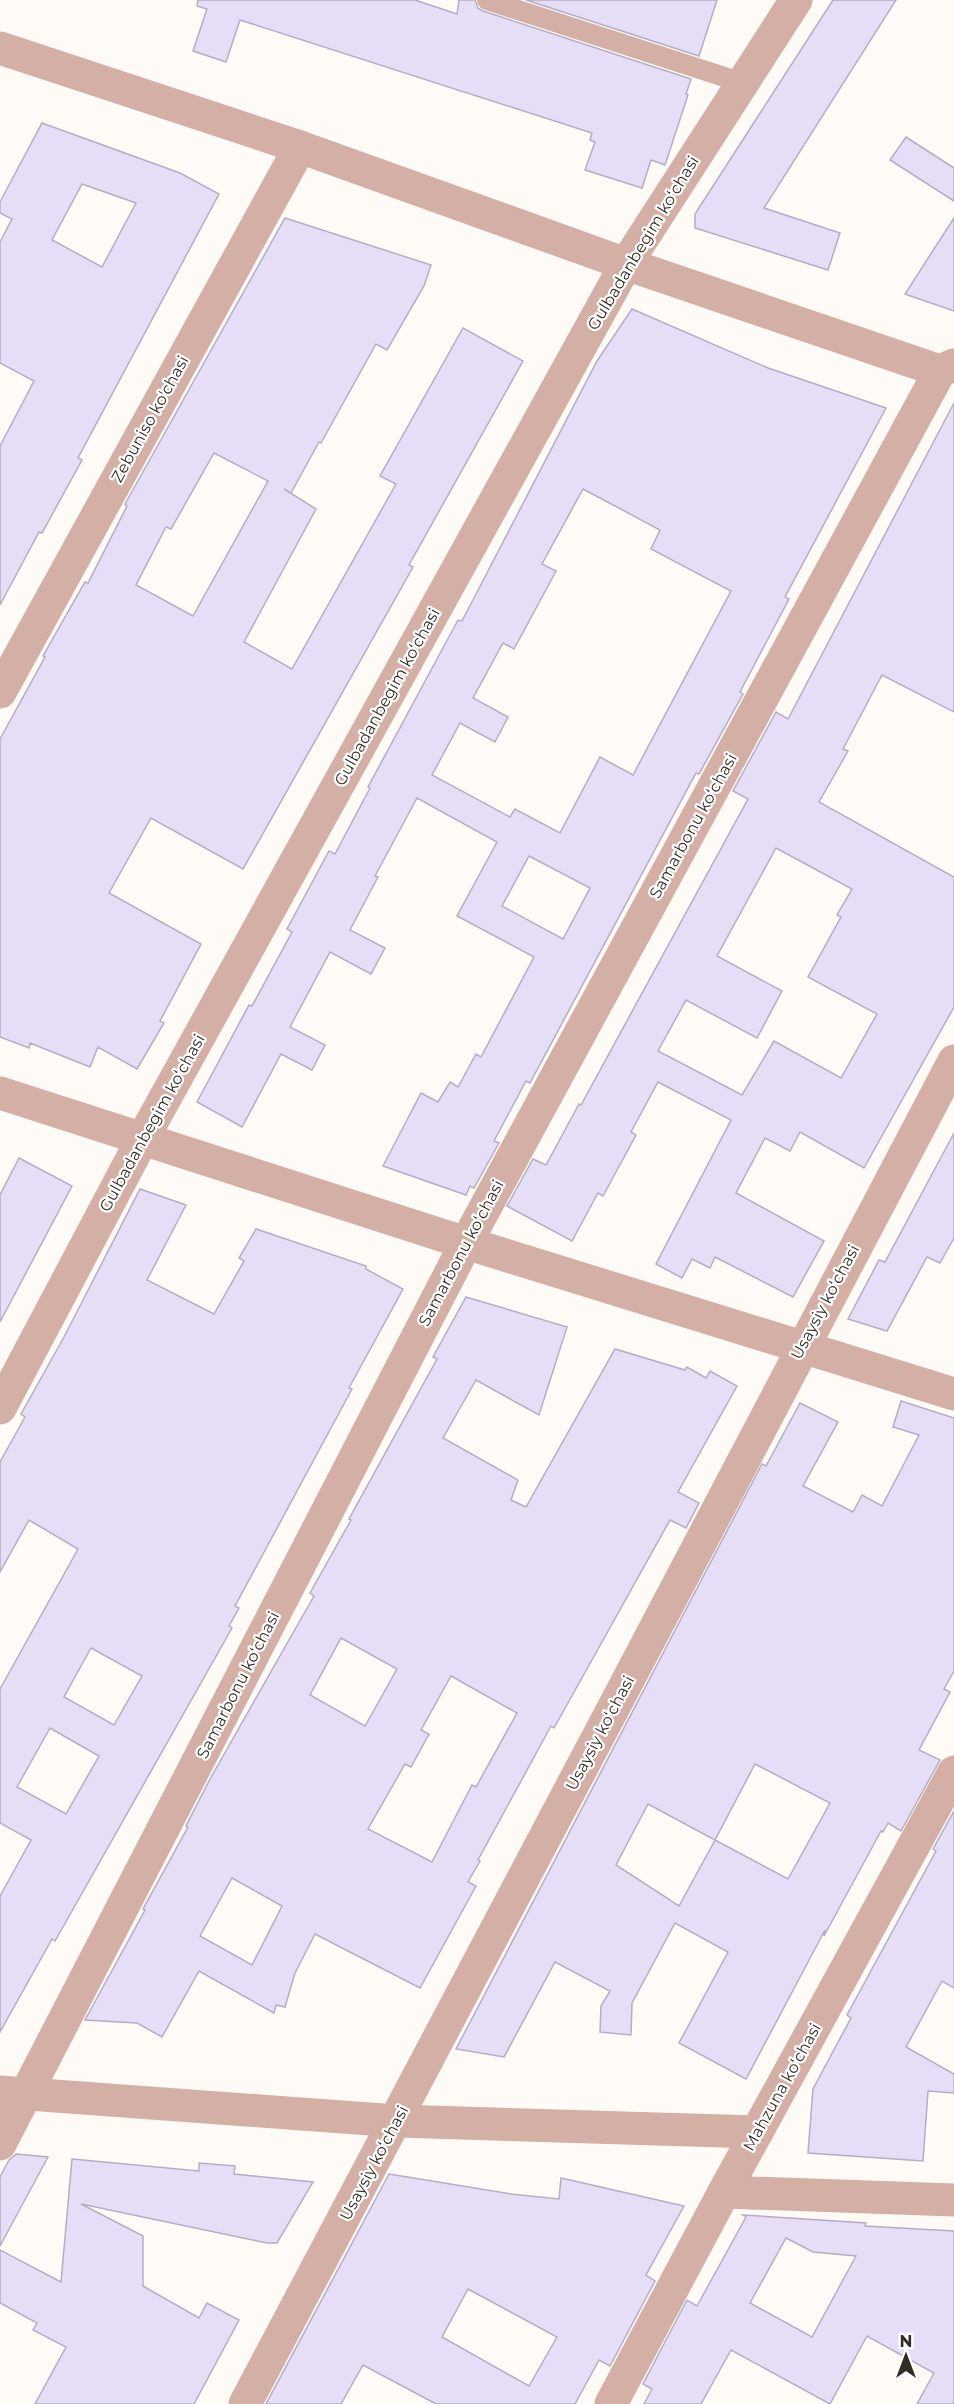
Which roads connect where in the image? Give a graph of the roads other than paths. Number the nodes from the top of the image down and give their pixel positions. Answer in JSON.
{"nodes":[{"id":1,"x":487,"y":0,"type":"edge"},
{"id":2,"x":790,"y":2,"type":"edge"},
{"id":3,"x":0,"y":48,"type":"edge"},
{"id":4,"x":743,"y":83,"type":"junction"},
{"id":5,"x":300,"y":147,"type":"junction"},
{"id":6,"x":626,"y":264,"type":"junction"},
{"id":7,"x":947,"y":368,"type":"edge"},
{"id":8,"x":0,"y":692,"type":"edge"},
{"id":9,"x":954,"y":1061,"type":"edge"},
{"id":10,"x":0,"y":1093,"type":"edge"},
{"id":11,"x":143,"y":1138,"type":"junction"},
{"id":12,"x":466,"y":1243,"type":"junction"},
{"id":13,"x":802,"y":1346,"type":"junction"},
{"id":14,"x":954,"y":1394,"type":"edge"},
{"id":15,"x":0,"y":1408,"type":"edge"},
{"id":16,"x":954,"y":1772,"type":"edge"},
{"id":17,"x":13,"y":2093,"type":"edge"},
{"id":18,"x":397,"y":2121,"type":"junction"},
{"id":19,"x":757,"y":2132,"type":"junction"},
{"id":20,"x":0,"y":2144,"type":"edge"},
{"id":21,"x":724,"y":2192,"type":"junction"},
{"id":22,"x":954,"y":2200,"type":"edge"},
{"id":23,"x":244,"y":2404,"type":"edge"},
{"id":24,"x":611,"y":2404,"type":"edge"}],
"edges":[{"from":1,"to":4,"type":"lane"},
{"from":2,"to":4,"type":"street","name":"Gulbadanbegim koʻchasi"},
{"from":3,"to":5,"type":"street"},
{"from":4,"to":6,"type":"street","name":"Gulbadanbegim koʻchasi"},
{"from":5,"to":6,"type":"street"},
{"from":5,"to":8,"type":"street","name":"Zebuniso ko'chasi"},
{"from":6,"to":7,"type":"street"},
{"from":6,"to":11,"type":"street","name":"Gulbadanbegim koʻchasi"},
{"from":7,"to":12,"type":"street","name":"Samarbonu koʻchasi"},
{"from":9,"to":13,"type":"street","name":"Usaysiy koʻchasi"},
{"from":10,"to":11,"type":"street"},
{"from":11,"to":12,"type":"street"},
{"from":11,"to":15,"type":"street","name":"Gulbadanbegim koʻchasi"},
{"from":12,"to":13,"type":"street"},
{"from":12,"to":17,"type":"street","name":"Samarbonu koʻchasi"},
{"from":13,"to":14,"type":"street"},
{"from":13,"to":18,"type":"street","name":"Usaysiy koʻchasi"},
{"from":16,"to":19,"type":"street","name":"Mahzuna koʻchasi"},
{"from":17,"to":18,"type":"street"},
{"from":17,"to":20,"type":"street","name":"Samarbonu koʻchasi"},
{"from":18,"to":19,"type":"street"},
{"from":18,"to":23,"type":"street","name":"Usaysiy koʻchasi"},
{"from":19,"to":21,"type":"street","name":"Mahzuna koʻchasi"},
{"from":21,"to":22,"type":"street"},
{"from":21,"to":24,"type":"street","name":"Mahzuna koʻchasi"}]}
